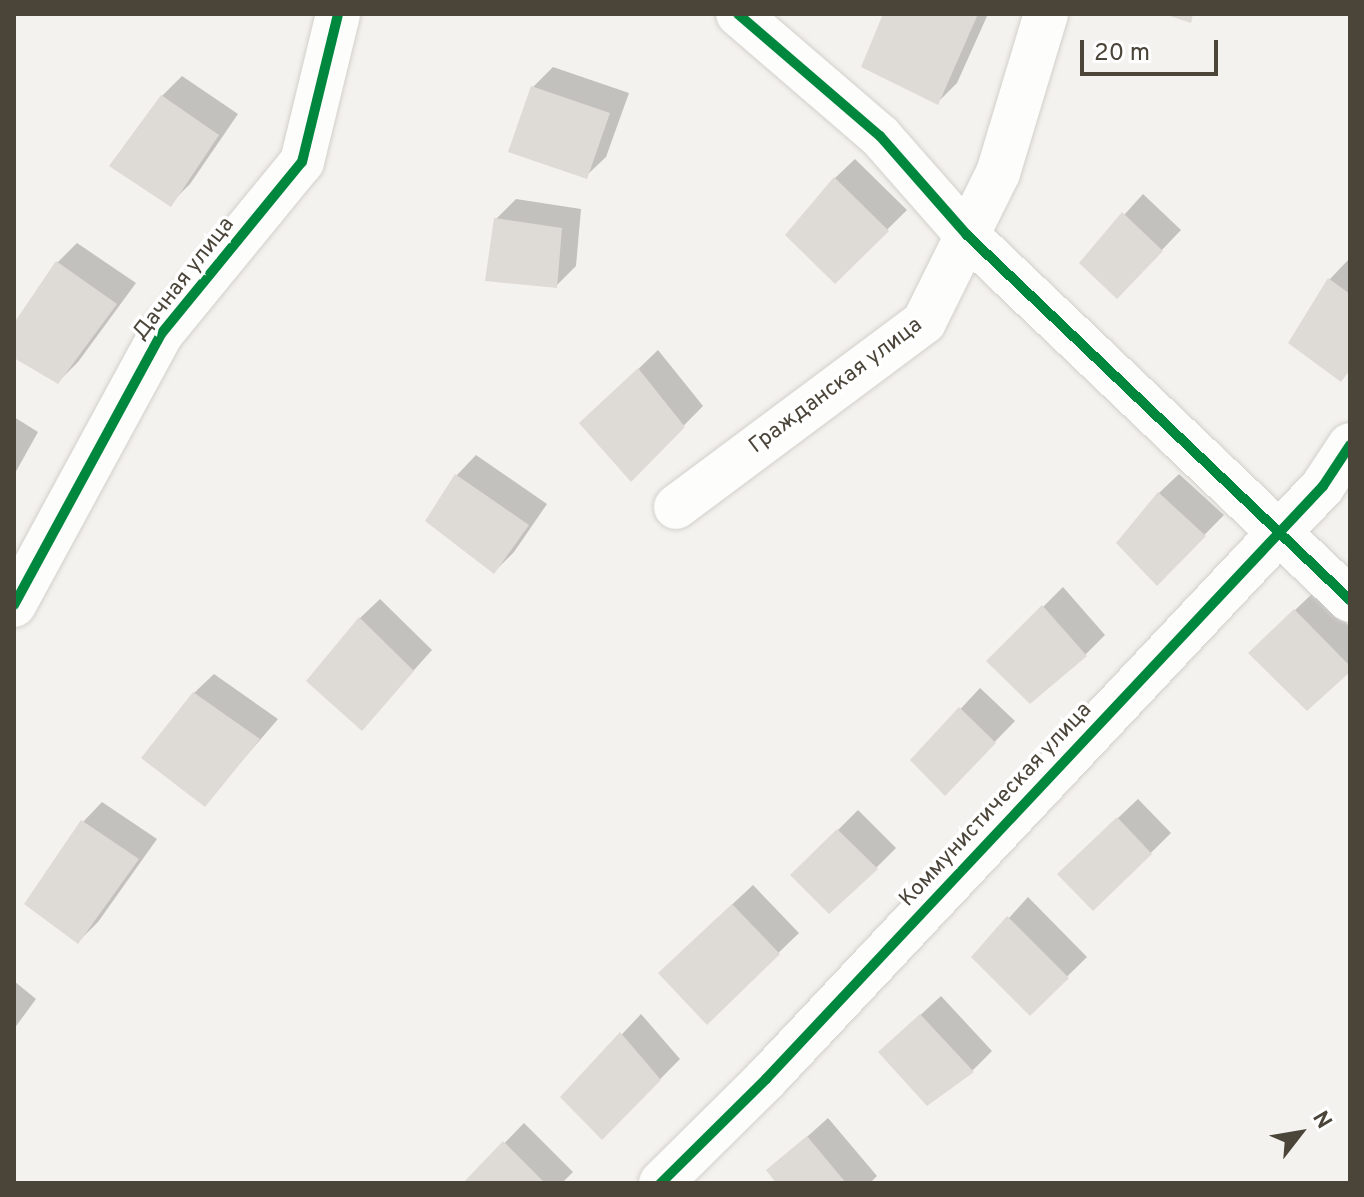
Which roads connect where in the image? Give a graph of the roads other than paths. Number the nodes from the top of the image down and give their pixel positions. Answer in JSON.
{"nodes":[{"id":1,"x":338,"y":14,"type":"edge"},
{"id":2,"x":738,"y":14,"type":"edge"},
{"id":3,"x":1046,"y":14,"type":"edge"},
{"id":4,"x":967,"y":235,"type":"junction"},
{"id":5,"x":1350,"y":445,"type":"edge"},
{"id":6,"x":676,"y":507,"type":"dead end"},
{"id":7,"x":1279,"y":533,"type":"junction"},
{"id":8,"x":1350,"y":600,"type":"edge"},
{"id":9,"x":14,"y":605,"type":"edge"},
{"id":10,"x":661,"y":1183,"type":"edge"}],
"edges":[{"from":1,"to":9,"type":"street","name":"Дачная улица"},
{"from":2,"to":4,"type":"street"},
{"from":3,"to":4,"type":"street","name":"Гражданская улица"},
{"from":4,"to":6,"type":"street","name":"Гражданская улица"},
{"from":4,"to":7,"type":"street"},
{"from":5,"to":7,"type":"street","name":"Коммунистическая улица"},
{"from":7,"to":8,"type":"street"},
{"from":7,"to":10,"type":"street","name":"Коммунистическая улица"}]}
